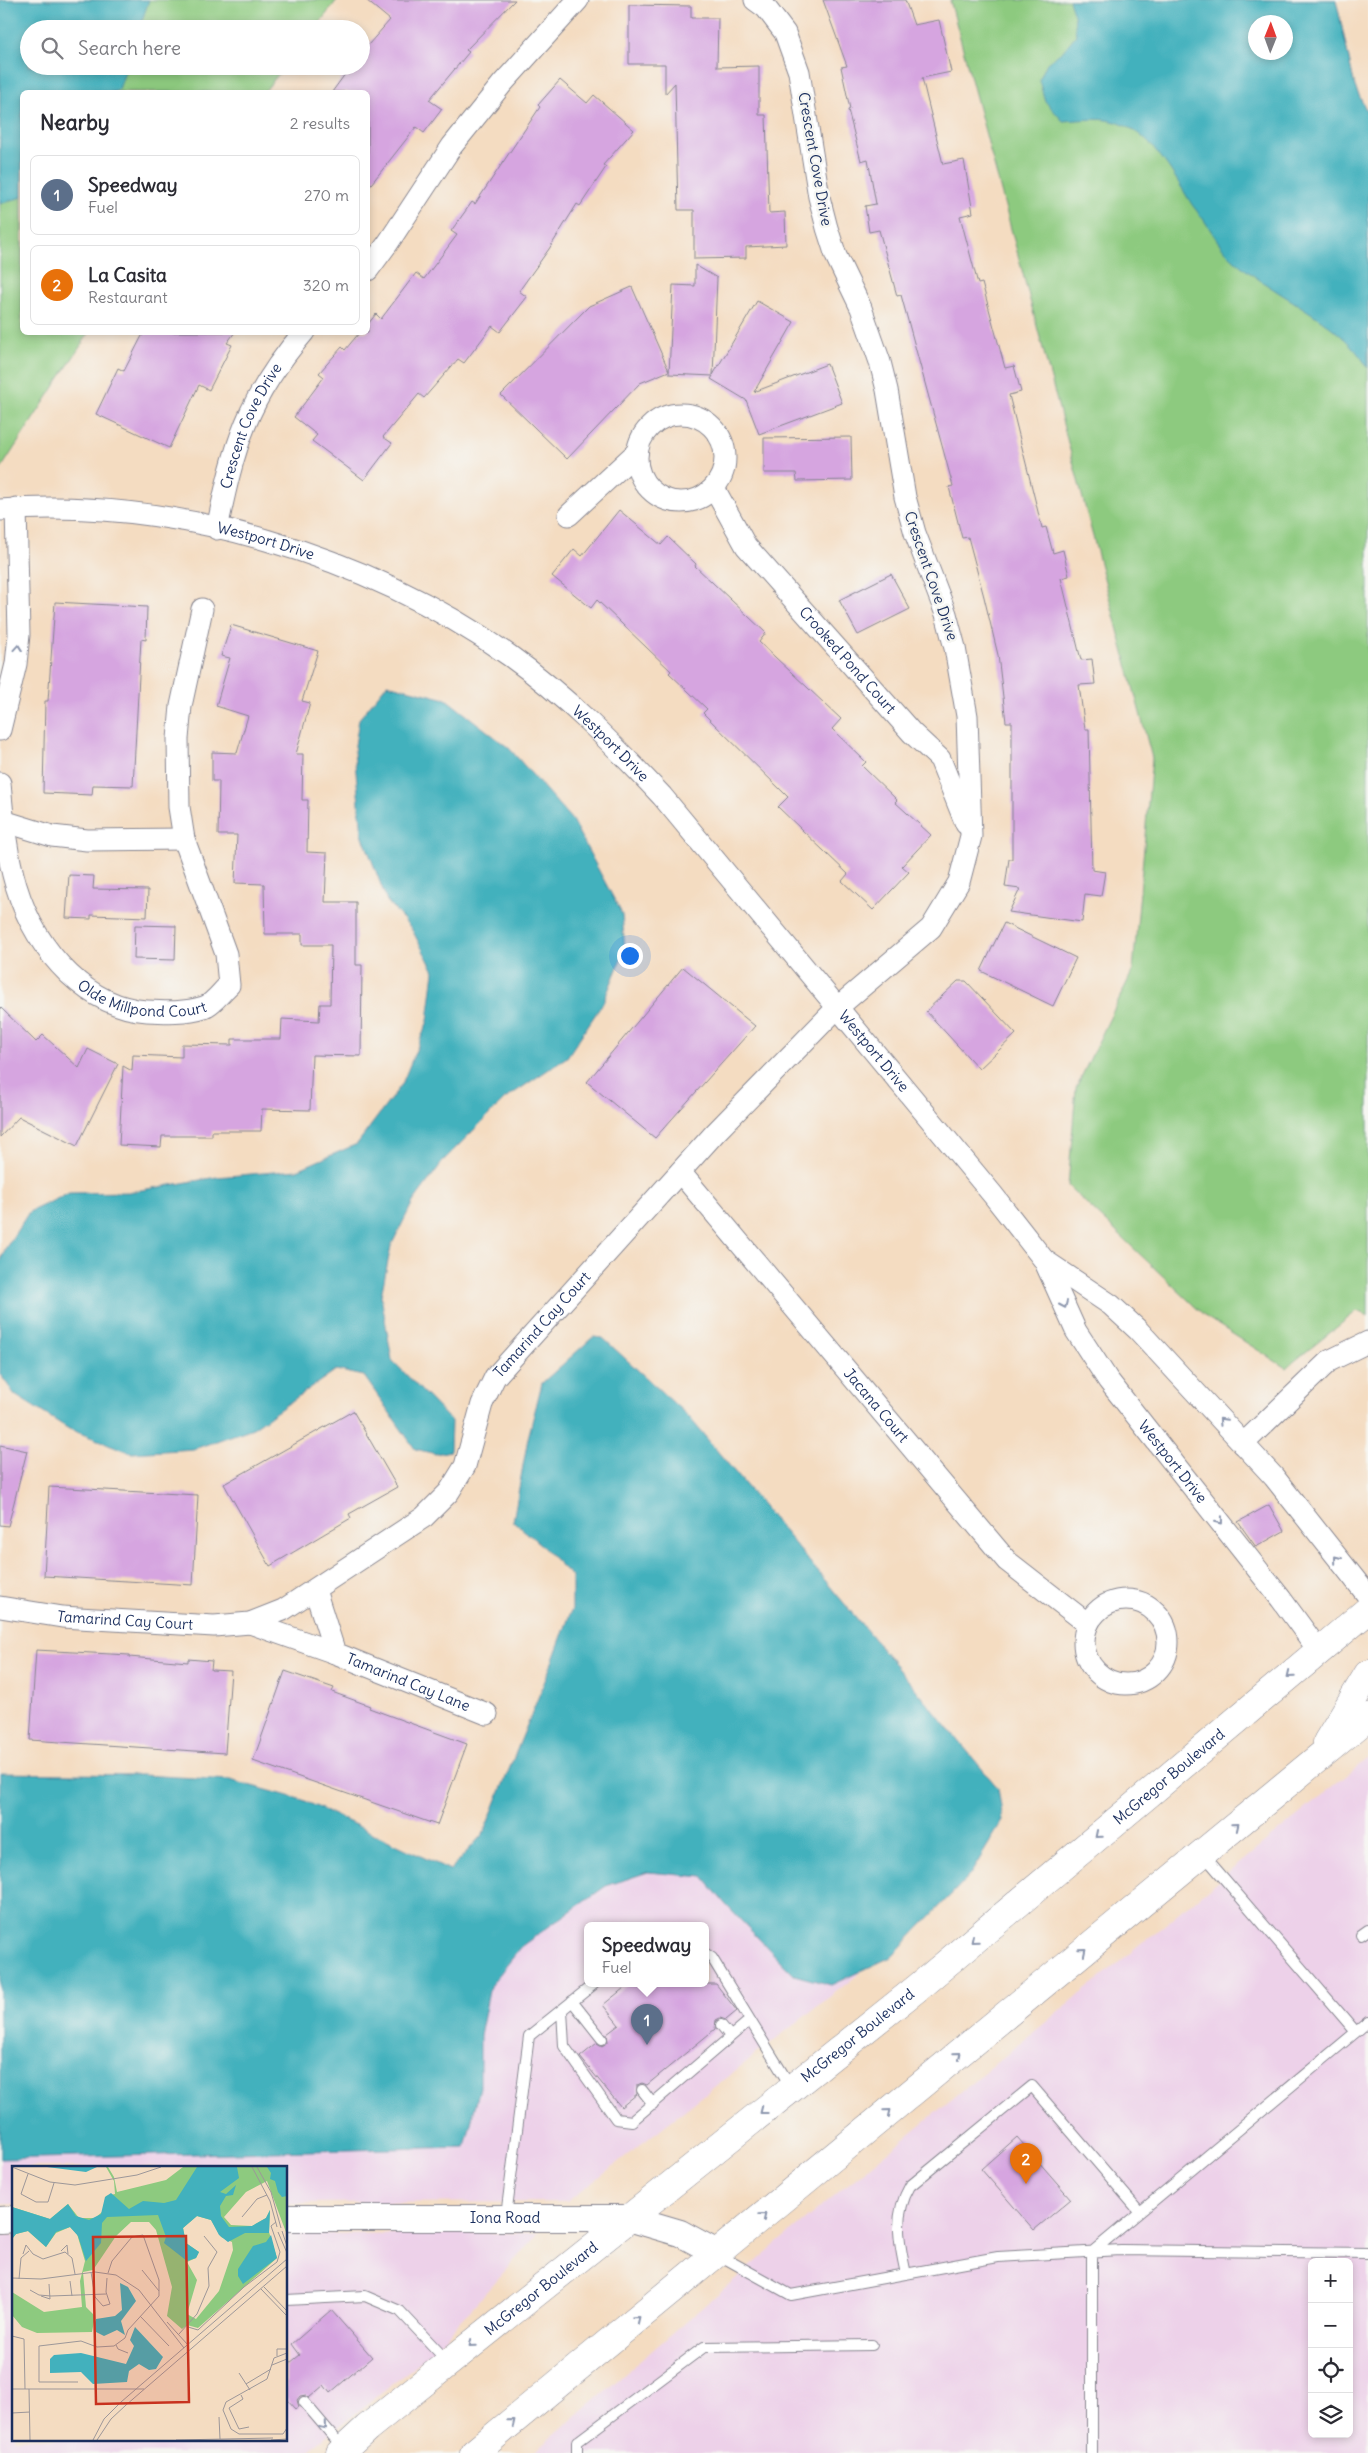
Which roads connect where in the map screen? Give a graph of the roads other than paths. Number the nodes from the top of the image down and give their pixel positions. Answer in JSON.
{"nodes":[{"id":1,"x":578,"y":0,"type":"edge"},
{"id":2,"x":755,"y":0,"type":"edge"},
{"id":3,"x":370,"y":267,"type":"edge"},
{"id":4,"x":301,"y":335,"type":"edge"},
{"id":5,"x":637,"y":452,"type":"junction"},
{"id":6,"x":714,"y":488,"type":"junction"},
{"id":7,"x":8,"y":509,"type":"edge"},
{"id":8,"x":569,"y":515,"type":"dead end"},
{"id":9,"x":218,"y":529,"type":"junction"},
{"id":10,"x":202,"y":609,"type":"dead end"},
{"id":11,"x":0,"y":730,"type":"edge"},
{"id":12,"x":0,"y":782,"type":"edge"},
{"id":13,"x":1,"y":820,"type":"edge"},
{"id":14,"x":971,"y":836,"type":"junction"},
{"id":15,"x":184,"y":838,"type":"junction"},
{"id":16,"x":838,"y":1008,"type":"junction"},
{"id":17,"x":680,"y":1172,"type":"junction"},
{"id":18,"x":1044,"y":1260,"type":"junction"},
{"id":19,"x":1368,"y":1342,"type":"edge"},
{"id":20,"x":1243,"y":1444,"type":"junction"},
{"id":21,"x":315,"y":1590,"type":"junction"},
{"id":22,"x":1368,"y":1596,"type":"edge"},
{"id":23,"x":0,"y":1607,"type":"edge"},
{"id":24,"x":1368,"y":1610,"type":"edge"},
{"id":25,"x":250,"y":1623,"type":"junction"},
{"id":26,"x":1088,"y":1624,"type":"dead end"},
{"id":27,"x":1319,"y":1651,"type":"junction"},
{"id":28,"x":335,"y":1653,"type":"junction"},
{"id":29,"x":1368,"y":1674,"type":"edge"},
{"id":30,"x":487,"y":1714,"type":"dead end"},
{"id":31,"x":1368,"y":1717,"type":"edge"},
{"id":32,"x":1315,"y":1760,"type":"junction"},
{"id":33,"x":1202,"y":1853,"type":"junction"},
{"id":34,"x":709,"y":1956,"type":"edge"},
{"id":35,"x":590,"y":1987,"type":"edge"},
{"id":36,"x":572,"y":2001,"type":"junction"},
{"id":37,"x":562,"y":2010,"type":"junction"},
{"id":38,"x":750,"y":2020,"type":"junction"},
{"id":39,"x":1368,"y":2022,"type":"edge"},
{"id":40,"x":721,"y":2024,"type":"dead end"},
{"id":41,"x":1356,"y":2032,"type":"junction"},
{"id":42,"x":730,"y":2036,"type":"junction"},
{"id":43,"x":602,"y":2039,"type":"dead end"},
{"id":44,"x":792,"y":2089,"type":"junction"},
{"id":45,"x":642,"y":2090,"type":"dead end"},
{"id":46,"x":653,"y":2104,"type":"junction"},
{"id":47,"x":1140,"y":2212,"type":"junction"},
{"id":48,"x":506,"y":2217,"type":"junction"},
{"id":49,"x":288,"y":2218,"type":"edge"},
{"id":50,"x":629,"y":2218,"type":"junction"},
{"id":51,"x":1092,"y":2252,"type":"junction"},
{"id":52,"x":717,"y":2253,"type":"junction"},
{"id":53,"x":1368,"y":2253,"type":"edge"},
{"id":54,"x":906,"y":2274,"type":"junction"},
{"id":55,"x":288,"y":2300,"type":"edge"},
{"id":56,"x":872,"y":2345,"type":"dead end"},
{"id":57,"x":448,"y":2363,"type":"junction"},
{"id":58,"x":304,"y":2402,"type":"dead end"},
{"id":59,"x":342,"y":2451,"type":"edge"},
{"id":60,"x":474,"y":2453,"type":"edge"},
{"id":61,"x":577,"y":2453,"type":"edge"},
{"id":62,"x":1092,"y":2453,"type":"edge"}],
"edges":[{"from":1,"to":3,"type":"street"},
{"from":2,"to":14,"type":"street","name":"Crescent Cove Drive"},
{"from":4,"to":9,"type":"street","name":"Crescent Cove Drive"},
{"from":5,"to":6,"type":"street"},
{"from":5,"to":6,"type":"street"},
{"from":5,"to":8,"type":"street"},
{"from":6,"to":14,"type":"street","name":"Crooked Pond Court"},
{"from":7,"to":9,"type":"street","name":"Westport Drive"},
{"from":11,"to":7,"type":"street","one_way":true},
{"from":9,"to":16,"type":"street","name":"Westport Drive"},
{"from":10,"to":15,"type":"street","name":"Olde Millpond Court"},
{"from":12,"to":13,"type":"street","name":"Olde Millpond Court"},
{"from":13,"to":15,"type":"street"},
{"from":13,"to":15,"type":"street","name":"Olde Millpond Court"},
{"from":14,"to":16,"type":"street","name":"Crescent Cove Drive"},
{"from":16,"to":17,"type":"street","name":"Tamarind Cay Court"},
{"from":16,"to":18,"type":"street","name":"Westport Drive"},
{"from":17,"to":21,"type":"street","name":"Tamarind Cay Court"},
{"from":17,"to":26,"type":"street","name":"Jacana Court"},
{"from":20,"to":18,"type":"street","name":"Westport Drive","one_way":true},
{"from":18,"to":27,"type":"street","name":"Westport Drive","one_way":true},
{"from":19,"to":20,"type":"street"},
{"from":22,"to":20,"type":"street","name":"Westport Drive","one_way":true},
{"from":21,"to":25,"type":"street","name":"Tamarind Cay Court"},
{"from":21,"to":28,"type":"street","name":"Tamarind Cay Lane"},
{"from":23,"to":25,"type":"street","name":"Tamarind Cay Court"},
{"from":24,"to":27,"type":"main road","name":"McGregor Boulevard"},
{"from":25,"to":28,"type":"street","name":"Tamarind Cay Court"},
{"from":27,"to":44,"type":"main road","name":"McGregor Boulevard","one_way":true},
{"from":28,"to":30,"type":"street","name":"Tamarind Cay Lane"},
{"from":29,"to":32,"type":"main road"},
{"from":31,"to":32,"type":"main road"},
{"from":33,"to":32,"type":"main road","one_way":true},
{"from":33,"to":41,"type":"lane"},
{"from":52,"to":33,"type":"main road","one_way":true},
{"from":34,"to":38,"type":"lane"},
{"from":35,"to":36,"type":"lane"},
{"from":36,"to":37,"type":"lane"},
{"from":36,"to":43,"type":"lane"},
{"from":37,"to":46,"type":"lane"},
{"from":37,"to":48,"type":"lane"},
{"from":38,"to":42,"type":"lane"},
{"from":38,"to":44,"type":"lane"},
{"from":39,"to":41,"type":"lane"},
{"from":40,"to":42,"type":"lane"},
{"from":41,"to":47,"type":"lane"},
{"from":42,"to":46,"type":"lane"},
{"from":44,"to":50,"type":"main road","name":"McGregor Boulevard","one_way":true},
{"from":45,"to":46,"type":"lane"},
{"from":47,"to":51,"type":"lane"},
{"from":47,"to":54,"type":"lane"},
{"from":48,"to":49,"type":"street","name":"Iona Road"},
{"from":48,"to":50,"type":"street","name":"Iona Road"},
{"from":50,"to":52,"type":"street","name":"Iona Road"},
{"from":50,"to":57,"type":"main road","name":"McGregor Boulevard","one_way":true},
{"from":51,"to":53,"type":"lane"},
{"from":51,"to":54,"type":"lane"},
{"from":51,"to":62,"type":"lane"},
{"from":52,"to":54,"type":"lane"},
{"from":60,"to":52,"type":"main road","one_way":true},
{"from":55,"to":57,"type":"lane"},
{"from":56,"to":61,"type":"lane"},
{"from":57,"to":59,"type":"main road","name":"McGregor Boulevard"},
{"from":58,"to":59,"type":"lane","one_way":true}]}
